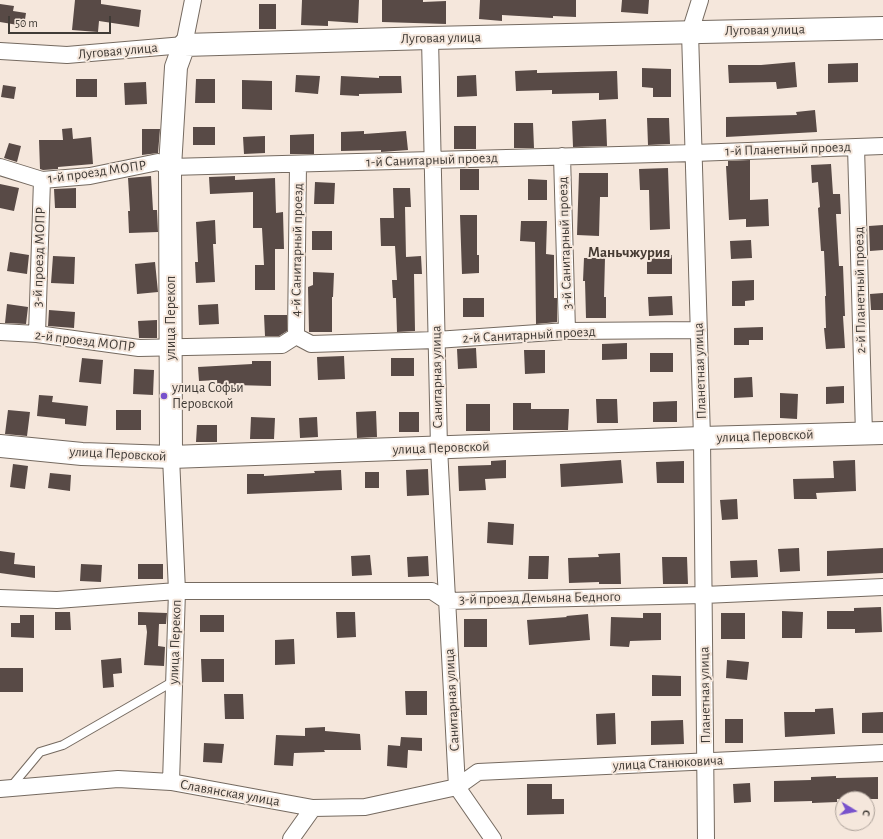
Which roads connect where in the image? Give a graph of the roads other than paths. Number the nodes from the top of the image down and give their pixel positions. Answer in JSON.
{"nodes":[{"id":1,"x":193,"y":0,"type":"edge"},
{"id":2,"x":700,"y":0,"type":"edge"},
{"id":3,"x":883,"y":28,"type":"edge"},
{"id":4,"x":690,"y":32,"type":"junction"},
{"id":5,"x":430,"y":38,"type":"junction"},
{"id":6,"x":184,"y":45,"type":"junction"},
{"id":7,"x":0,"y":51,"type":"edge"},
{"id":8,"x":883,"y":146,"type":"edge"},
{"id":9,"x":856,"y":147,"type":"junction"},
{"id":10,"x":694,"y":153,"type":"junction"},
{"id":11,"x":562,"y":156,"type":"junction"},
{"id":12,"x":432,"y":160,"type":"junction"},
{"id":13,"x":298,"y":164,"type":"junction"},
{"id":14,"x":170,"y":167,"type":"junction"},
{"id":15,"x":0,"y":168,"type":"edge"},
{"id":16,"x":42,"y":180,"type":"junction"},
{"id":17,"x":699,"y":330,"type":"junction"},
{"id":18,"x":567,"y":331,"type":"junction"},
{"id":19,"x":0,"y":332,"type":"edge"},
{"id":20,"x":37,"y":334,"type":"junction"},
{"id":21,"x":296,"y":336,"type":"junction"},
{"id":22,"x":436,"y":340,"type":"junction"},
{"id":23,"x":171,"y":348,"type":"junction"},
{"id":24,"x":873,"y":433,"type":"edge"},
{"id":25,"x":702,"y":438,"type":"junction"},
{"id":26,"x":0,"y":446,"type":"edge"},
{"id":27,"x":439,"y":448,"type":"junction"},
{"id":28,"x":171,"y":457,"type":"junction"},
{"id":29,"x":883,"y":587,"type":"edge"},
{"id":30,"x":177,"y":591,"type":"junction"},
{"id":31,"x":704,"y":595,"type":"junction"},
{"id":32,"x":0,"y":598,"type":"edge"},
{"id":33,"x":447,"y":601,"type":"junction"},
{"id":34,"x":174,"y":681,"type":"junction"},
{"id":35,"x":883,"y":753,"type":"edge"},
{"id":36,"x":705,"y":761,"type":"junction"},
{"id":37,"x":171,"y":782,"type":"junction"},
{"id":38,"x":457,"y":787,"type":"junction"},
{"id":39,"x":5,"y":789,"type":"edge"},
{"id":40,"x":313,"y":808,"type":"junction"},
{"id":41,"x":291,"y":839,"type":"edge"},
{"id":42,"x":493,"y":839,"type":"edge"},
{"id":43,"x":706,"y":839,"type":"edge"}],
"edges":[{"from":1,"to":6,"type":"street","name":"улица Перекоп"},
{"from":2,"to":4,"type":"street","name":"Планетная улица"},
{"from":3,"to":4,"type":"main road","name":"Луговая улица"},
{"from":4,"to":5,"type":"main road","name":"Луговая улица"},
{"from":4,"to":10,"type":"street","name":"Планетная улица"},
{"from":5,"to":6,"type":"main road","name":"Луговая улица"},
{"from":5,"to":12,"type":"street","name":"Санитарная улица"},
{"from":6,"to":7,"type":"street","name":"Луговая улица"},
{"from":6,"to":14,"type":"main road","name":"улица Перекоп"},
{"from":8,"to":9,"type":"street","name":"1-й Планетный проезд"},
{"from":9,"to":10,"type":"street","name":"1-й Планетный проезд"},
{"from":9,"to":24,"type":"street","name":"2-й Планетный проезд"},
{"from":10,"to":11,"type":"street","name":"1-й Санитарный проезд"},
{"from":10,"to":17,"type":"street","name":"Планетная улица"},
{"from":11,"to":12,"type":"street","name":"1-й Санитарный проезд"},
{"from":11,"to":18,"type":"street","name":"3-й Санитарный проезд"},
{"from":12,"to":13,"type":"street","name":"1-й Санитарный проезд"},
{"from":12,"to":22,"type":"street","name":"Санитарная улица"},
{"from":13,"to":14,"type":"street","name":"1-й Санитарный проезд"},
{"from":13,"to":21,"type":"street","name":"4-й Санитарный проезд"},
{"from":14,"to":16,"type":"street","name":"1-й проезд МОПР"},
{"from":14,"to":23,"type":"main road","name":"улица Перекоп"},
{"from":15,"to":16,"type":"street","name":"1-й проезд МОПР"},
{"from":16,"to":20,"type":"street","name":"3-й проезд МОПР"},
{"from":17,"to":18,"type":"street","name":"2-й Санитарный проезд"},
{"from":17,"to":25,"type":"street","name":"Планетная улица"},
{"from":18,"to":22,"type":"street","name":"2-й Санитарный проезд"},
{"from":19,"to":20,"type":"street","name":"2-й проезд МОПР"},
{"from":20,"to":23,"type":"street","name":"2-й проезд МОПР"},
{"from":21,"to":22,"type":"street","name":"2-й Санитарный проезд"},
{"from":21,"to":23,"type":"street"},
{"from":22,"to":27,"type":"street","name":"Санитарная улица"},
{"from":23,"to":28,"type":"main road","name":"улица Перекоп"},
{"from":24,"to":25,"type":"main road","name":"улица Перовской"},
{"from":25,"to":27,"type":"main road","name":"улица Перовской"},
{"from":25,"to":31,"type":"street","name":"Планетная улица"},
{"from":26,"to":28,"type":"main road","name":"улица Перовской"},
{"from":27,"to":28,"type":"main road","name":"улица Перовской"},
{"from":27,"to":33,"type":"street","name":"Санитарная улица"},
{"from":28,"to":30,"type":"street","name":"улица Перекоп"},
{"from":29,"to":31,"type":"street","name":"3-й проезд Демьяна Бедного"},
{"from":30,"to":32,"type":"street","name":"3-й проезд Демьяна Бедного"},
{"from":30,"to":33,"type":"street","name":"3-й проезд Демьяна Бедного"},
{"from":30,"to":34,"type":"street","name":"улица Перекоп"},
{"from":31,"to":33,"type":"street","name":"3-й проезд Демьяна Бедного"},
{"from":31,"to":36,"type":"street","name":"Планетная улица"},
{"from":33,"to":38,"type":"street","name":"Санитарная улица"},
{"from":34,"to":37,"type":"street","name":"улица Перекоп"},
{"from":34,"to":39,"type":"lane"},
{"from":35,"to":36,"type":"street","name":"улица Станюковича"},
{"from":36,"to":38,"type":"street","name":"улица Станюковича"},
{"from":36,"to":43,"type":"street","name":"Планетная улица"},
{"from":37,"to":39,"type":"street","name":"Славянская улица"},
{"from":37,"to":40,"type":"street","name":"Славянская улица"},
{"from":38,"to":40,"type":"street","name":"Славянская улица"},
{"from":38,"to":42,"type":"street"},
{"from":40,"to":41,"type":"street"}]}
